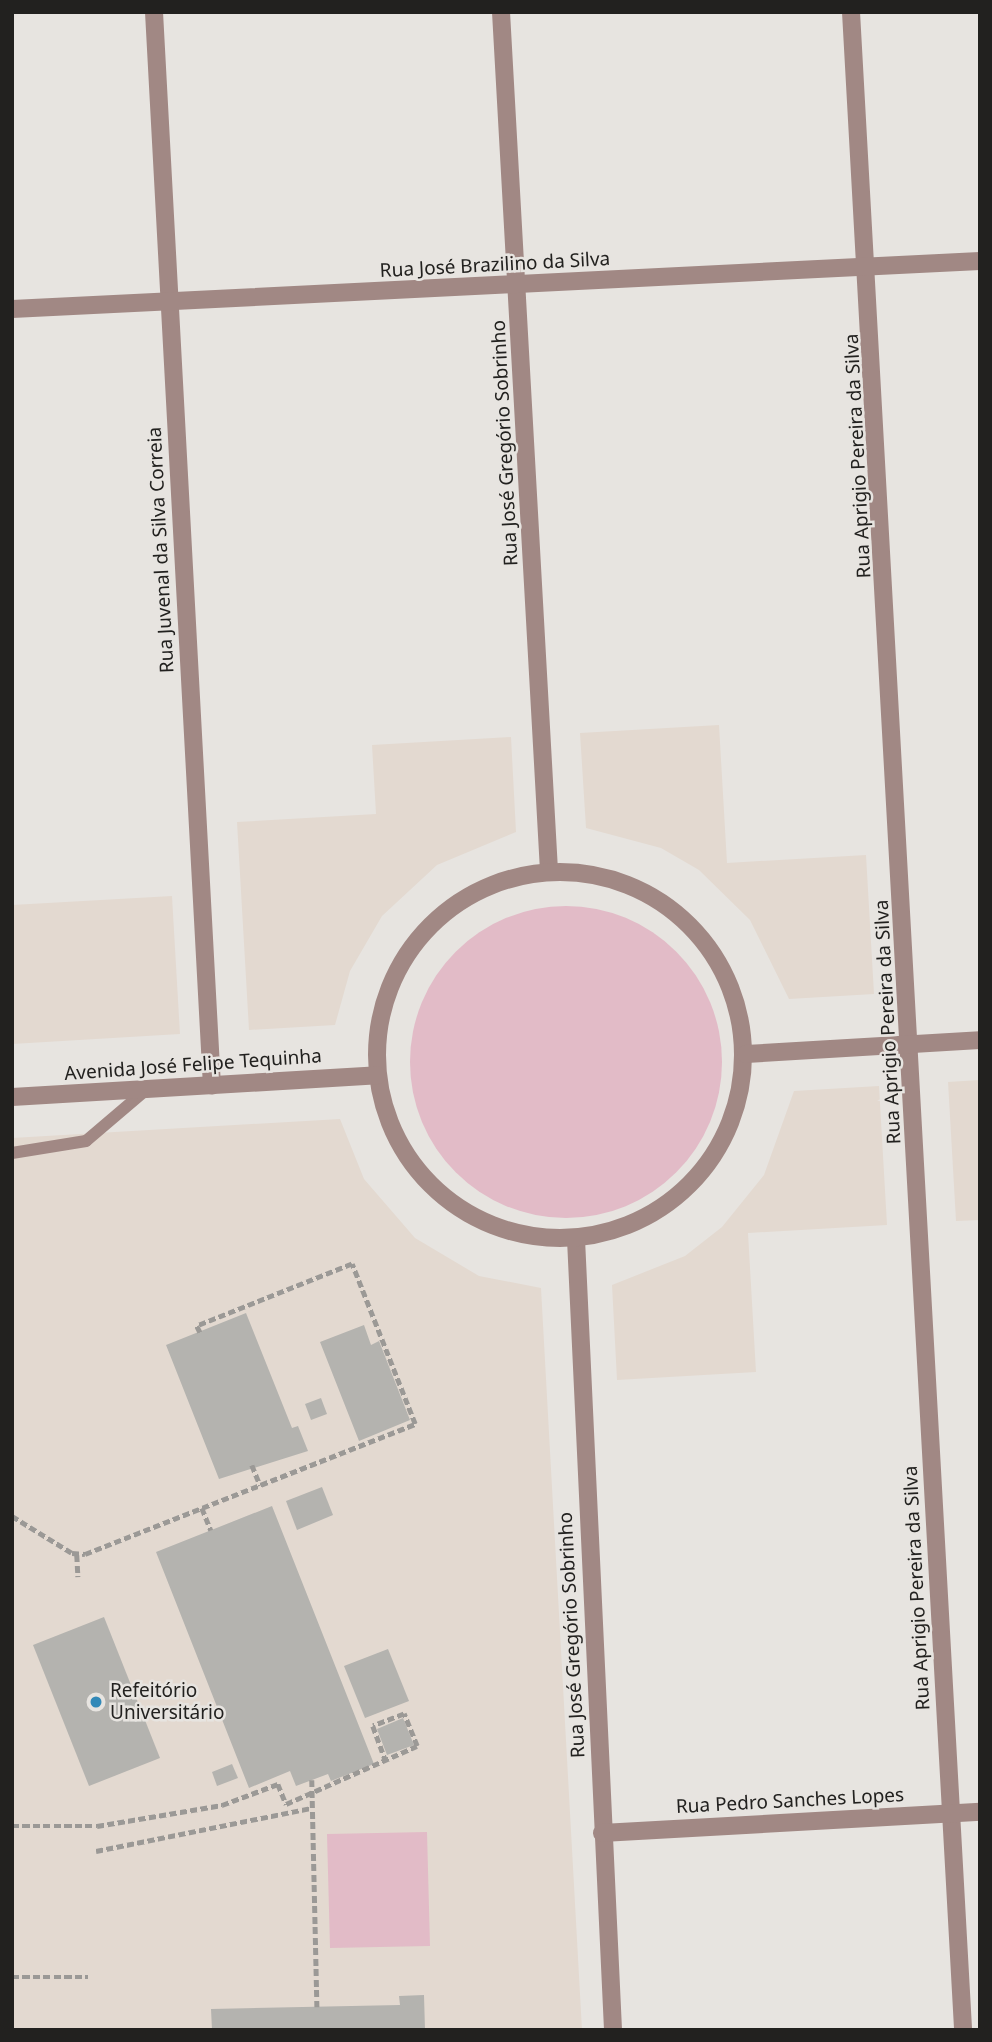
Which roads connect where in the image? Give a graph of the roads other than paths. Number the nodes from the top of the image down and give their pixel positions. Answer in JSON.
{"nodes":[{"id":1,"x":153,"y":12,"type":"edge"},
{"id":2,"x":501,"y":12,"type":"edge"},
{"id":3,"x":851,"y":12,"type":"edge"},
{"id":4,"x":980,"y":261,"type":"edge"},
{"id":5,"x":869,"y":268,"type":"junction"},
{"id":6,"x":517,"y":286,"type":"junction"},
{"id":7,"x":167,"y":300,"type":"junction"},
{"id":8,"x":12,"y":309,"type":"edge"},
{"id":9,"x":549,"y":871,"type":"junction"},
{"id":10,"x":980,"y":1040,"type":"edge"},
{"id":11,"x":910,"y":1045,"type":"junction"},
{"id":12,"x":746,"y":1054,"type":"junction"},
{"id":13,"x":377,"y":1075,"type":"junction"},
{"id":14,"x":212,"y":1085,"type":"junction"},
{"id":15,"x":145,"y":1090,"type":"junction"},
{"id":16,"x":12,"y":1097,"type":"edge"},
{"id":17,"x":12,"y":1153,"type":"edge"},
{"id":18,"x":576,"y":1239,"type":"junction"},
{"id":19,"x":980,"y":1812,"type":"edge"},
{"id":20,"x":950,"y":1813,"type":"junction"},
{"id":21,"x":602,"y":1833,"type":"junction"},
{"id":22,"x":613,"y":2030,"type":"edge"},
{"id":23,"x":963,"y":2030,"type":"edge"}],
"edges":[{"from":1,"to":7,"type":"street","name":"Rua Juvenal da Silva Correia"},
{"from":2,"to":6,"type":"street","name":"Rua José Gregório Sobrinho"},
{"from":3,"to":5,"type":"street","name":"Rua Aprigio Pereira da Silva"},
{"from":4,"to":5,"type":"street","name":"Rua José Brazilino da Silva"},
{"from":5,"to":6,"type":"street","name":"Rua José Brazilino da Silva"},
{"from":5,"to":11,"type":"street","name":"Rua Aprigio Pereira da Silva"},
{"from":6,"to":7,"type":"street","name":"Rua José Brazilino da Silva"},
{"from":6,"to":9,"type":"street","name":"Rua José Gregório Sobrinho"},
{"from":7,"to":8,"type":"street","name":"Rua José Brazilino da Silva"},
{"from":7,"to":14,"type":"street","name":"Rua Juvenal da Silva Correia"},
{"from":9,"to":12,"type":"street"},
{"from":9,"to":13,"type":"street"},
{"from":10,"to":11,"type":"street"},
{"from":11,"to":12,"type":"street"},
{"from":11,"to":20,"type":"street","name":"Rua Aprigio Pereira da Silva"},
{"from":12,"to":18,"type":"street"},
{"from":13,"to":14,"type":"street","name":"Avenida José Felipe Tequinha"},
{"from":13,"to":18,"type":"street"},
{"from":14,"to":15,"type":"street","name":"Avenida José Felipe Tequinha"},
{"from":15,"to":16,"type":"street","name":"Avenida José Felipe Tequinha"},
{"from":15,"to":17,"type":"lane"},
{"from":18,"to":21,"type":"street","name":"Rua José Gregório Sobrinho"},
{"from":19,"to":20,"type":"street","name":"Rua Pedro Sanches Lopes"},
{"from":20,"to":21,"type":"street","name":"Rua Pedro Sanches Lopes"},
{"from":20,"to":23,"type":"street","name":"Rua Aprigio Pereira da Silva"},
{"from":21,"to":22,"type":"street","name":"Rua José Gregório Sobrinho"}]}
